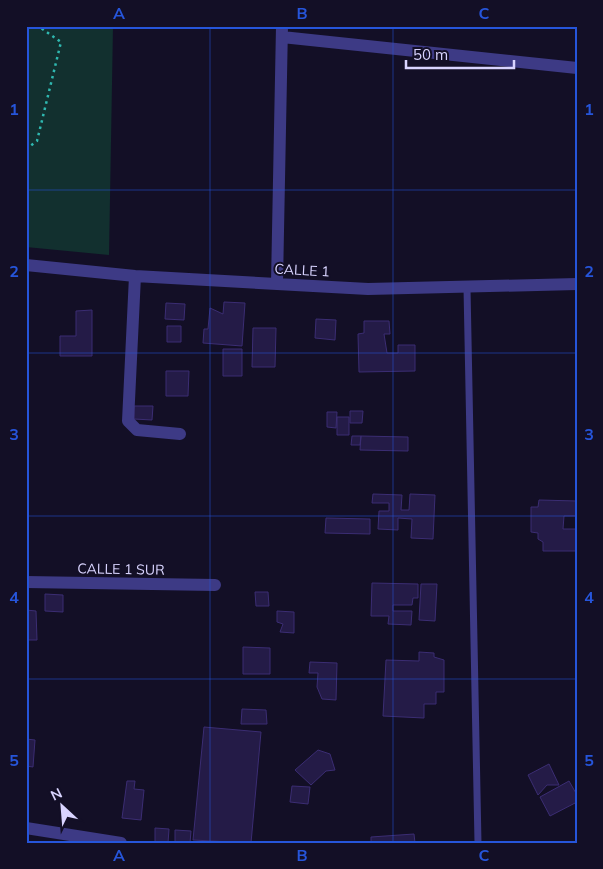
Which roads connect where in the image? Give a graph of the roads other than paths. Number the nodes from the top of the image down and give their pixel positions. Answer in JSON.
{"nodes":[{"id":1,"x":282,"y":31,"type":"edge"},
{"id":2,"x":577,"y":68,"type":"edge"},
{"id":3,"x":26,"y":265,"type":"edge"},
{"id":4,"x":135,"y":276,"type":"junction"},
{"id":5,"x":277,"y":283,"type":"junction"},
{"id":6,"x":577,"y":284,"type":"edge"},
{"id":7,"x":467,"y":288,"type":"junction"},
{"id":8,"x":180,"y":434,"type":"dead end"},
{"id":9,"x":26,"y":582,"type":"edge"},
{"id":10,"x":215,"y":586,"type":"dead end"},
{"id":11,"x":26,"y":828,"type":"edge"},
{"id":12,"x":121,"y":843,"type":"edge"},
{"id":13,"x":478,"y":843,"type":"edge"}],
"edges":[{"from":1,"to":2,"type":"street"},
{"from":1,"to":5,"type":"street"},
{"from":3,"to":4,"type":"street","name":"CALLE 1"},
{"from":4,"to":5,"type":"street","name":"CALLE 1"},
{"from":4,"to":8,"type":"street"},
{"from":5,"to":7,"type":"street","name":"CALLE 1"},
{"from":6,"to":7,"type":"street","name":"CALLE 1"},
{"from":7,"to":13,"type":"lane"},
{"from":9,"to":10,"type":"street","name":"CALLE 1 SUR"},
{"from":11,"to":12,"type":"street"}]}
